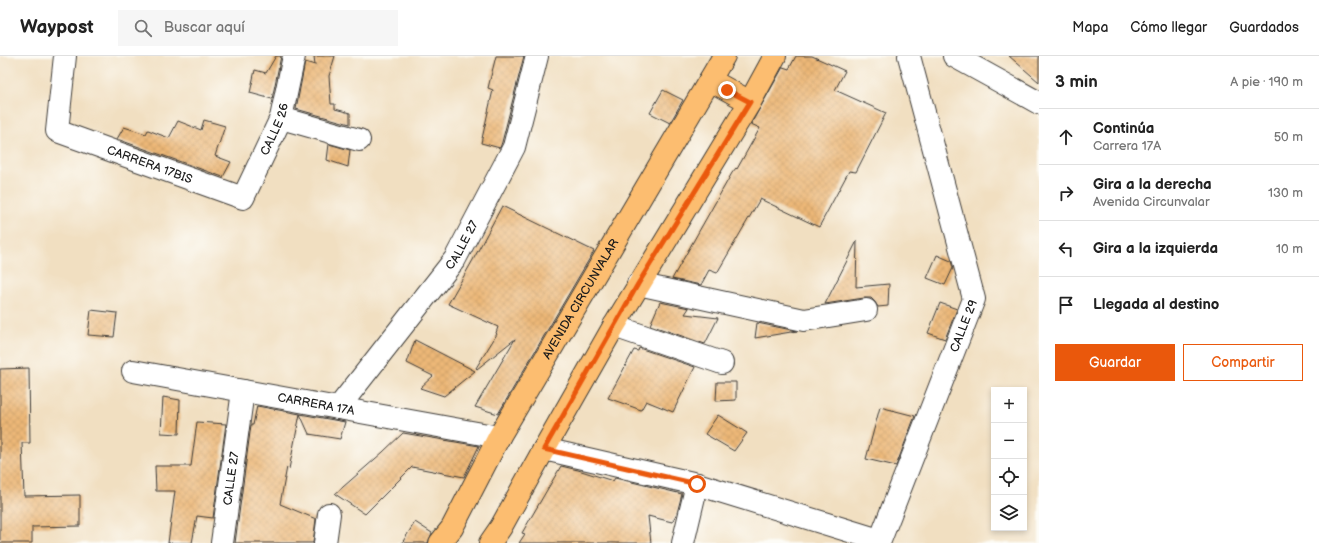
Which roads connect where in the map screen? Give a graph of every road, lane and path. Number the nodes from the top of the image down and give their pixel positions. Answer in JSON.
{"nodes":[{"id":1,"x":65,"y":56,"type":"edge"},
{"id":2,"x":294,"y":56,"type":"edge"},
{"id":3,"x":537,"y":56,"type":"edge"},
{"id":4,"x":724,"y":56,"type":"edge"},
{"id":5,"x":775,"y":56,"type":"edge"},
{"id":6,"x":909,"y":56,"type":"edge"},
{"id":7,"x":955,"y":56,"type":"edge"},
{"id":8,"x":710,"y":80,"type":"junction"},
{"id":9,"x":1036,"y":96,"type":"edge"},
{"id":10,"x":750,"y":102,"type":"junction"},
{"id":11,"x":281,"y":118,"type":"junction"},
{"id":12,"x":359,"y":140,"type":"dead end"},
{"id":13,"x":243,"y":198,"type":"joint"},
{"id":14,"x":638,"y":284,"type":"junction"},
{"id":15,"x":866,"y":310,"type":"dead end"},
{"id":16,"x":614,"y":326,"type":"junction"},
{"id":17,"x":722,"y":363,"type":"dead end"},
{"id":18,"x":133,"y":371,"type":"dead end"},
{"id":19,"x":243,"y":391,"type":"junction"},
{"id":20,"x":338,"y":408,"type":"junction"},
{"id":21,"x":499,"y":437,"type":"junction"},
{"id":22,"x":544,"y":449,"type":"junction"},
{"id":23,"x":697,"y":484,"type":"junction"},
{"id":24,"x":329,"y":514,"type":"dead end"},
{"id":25,"x":879,"y":541,"type":"edge"},
{"id":26,"x":222,"y":543,"type":"edge"},
{"id":27,"x":324,"y":543,"type":"edge"},
{"id":28,"x":440,"y":543,"type":"edge"},
{"id":29,"x":490,"y":543,"type":"edge"},
{"id":30,"x":683,"y":543,"type":"edge"}],
"edges":[{"from":1,"to":13,"type":"street","name":"CARRERA 17BIS"},
{"from":2,"to":11,"type":"street","name":"CALLE 26"},
{"from":3,"to":20,"type":"street","name":"CALLE 27"},
{"from":4,"to":8,"type":"main road","name":"AVENIDA CIRCUNVALAR"},
{"from":5,"to":10,"type":"main road"},
{"from":6,"to":25,"type":"street","name":"CALLE 29"},
{"from":7,"to":9,"type":"street"},
{"from":8,"to":10,"type":"main road"},
{"from":8,"to":21,"type":"main road","name":"AVENIDA CIRCUNVALAR"},
{"from":10,"to":14,"type":"main road"},
{"from":11,"to":12,"type":"street"},
{"from":11,"to":13,"type":"street","name":"CALLE 26"},
{"from":14,"to":15,"type":"street"},
{"from":14,"to":16,"type":"main road"},
{"from":16,"to":17,"type":"street"},
{"from":16,"to":22,"type":"main road"},
{"from":18,"to":19,"type":"street","name":"CARRERA 17A"},
{"from":19,"to":20,"type":"street","name":"CARRERA 17A"},
{"from":19,"to":26,"type":"street","name":"CALLE 27"},
{"from":20,"to":21,"type":"street","name":"CARRERA 17A"},
{"from":21,"to":28,"type":"main road","name":"AVENIDA CIRCUNVALAR"},
{"from":22,"to":23,"type":"street"},
{"from":22,"to":29,"type":"main road"},
{"from":23,"to":25,"type":"street"},
{"from":23,"to":30,"type":"street"},
{"from":24,"to":27,"type":"street"}]}
